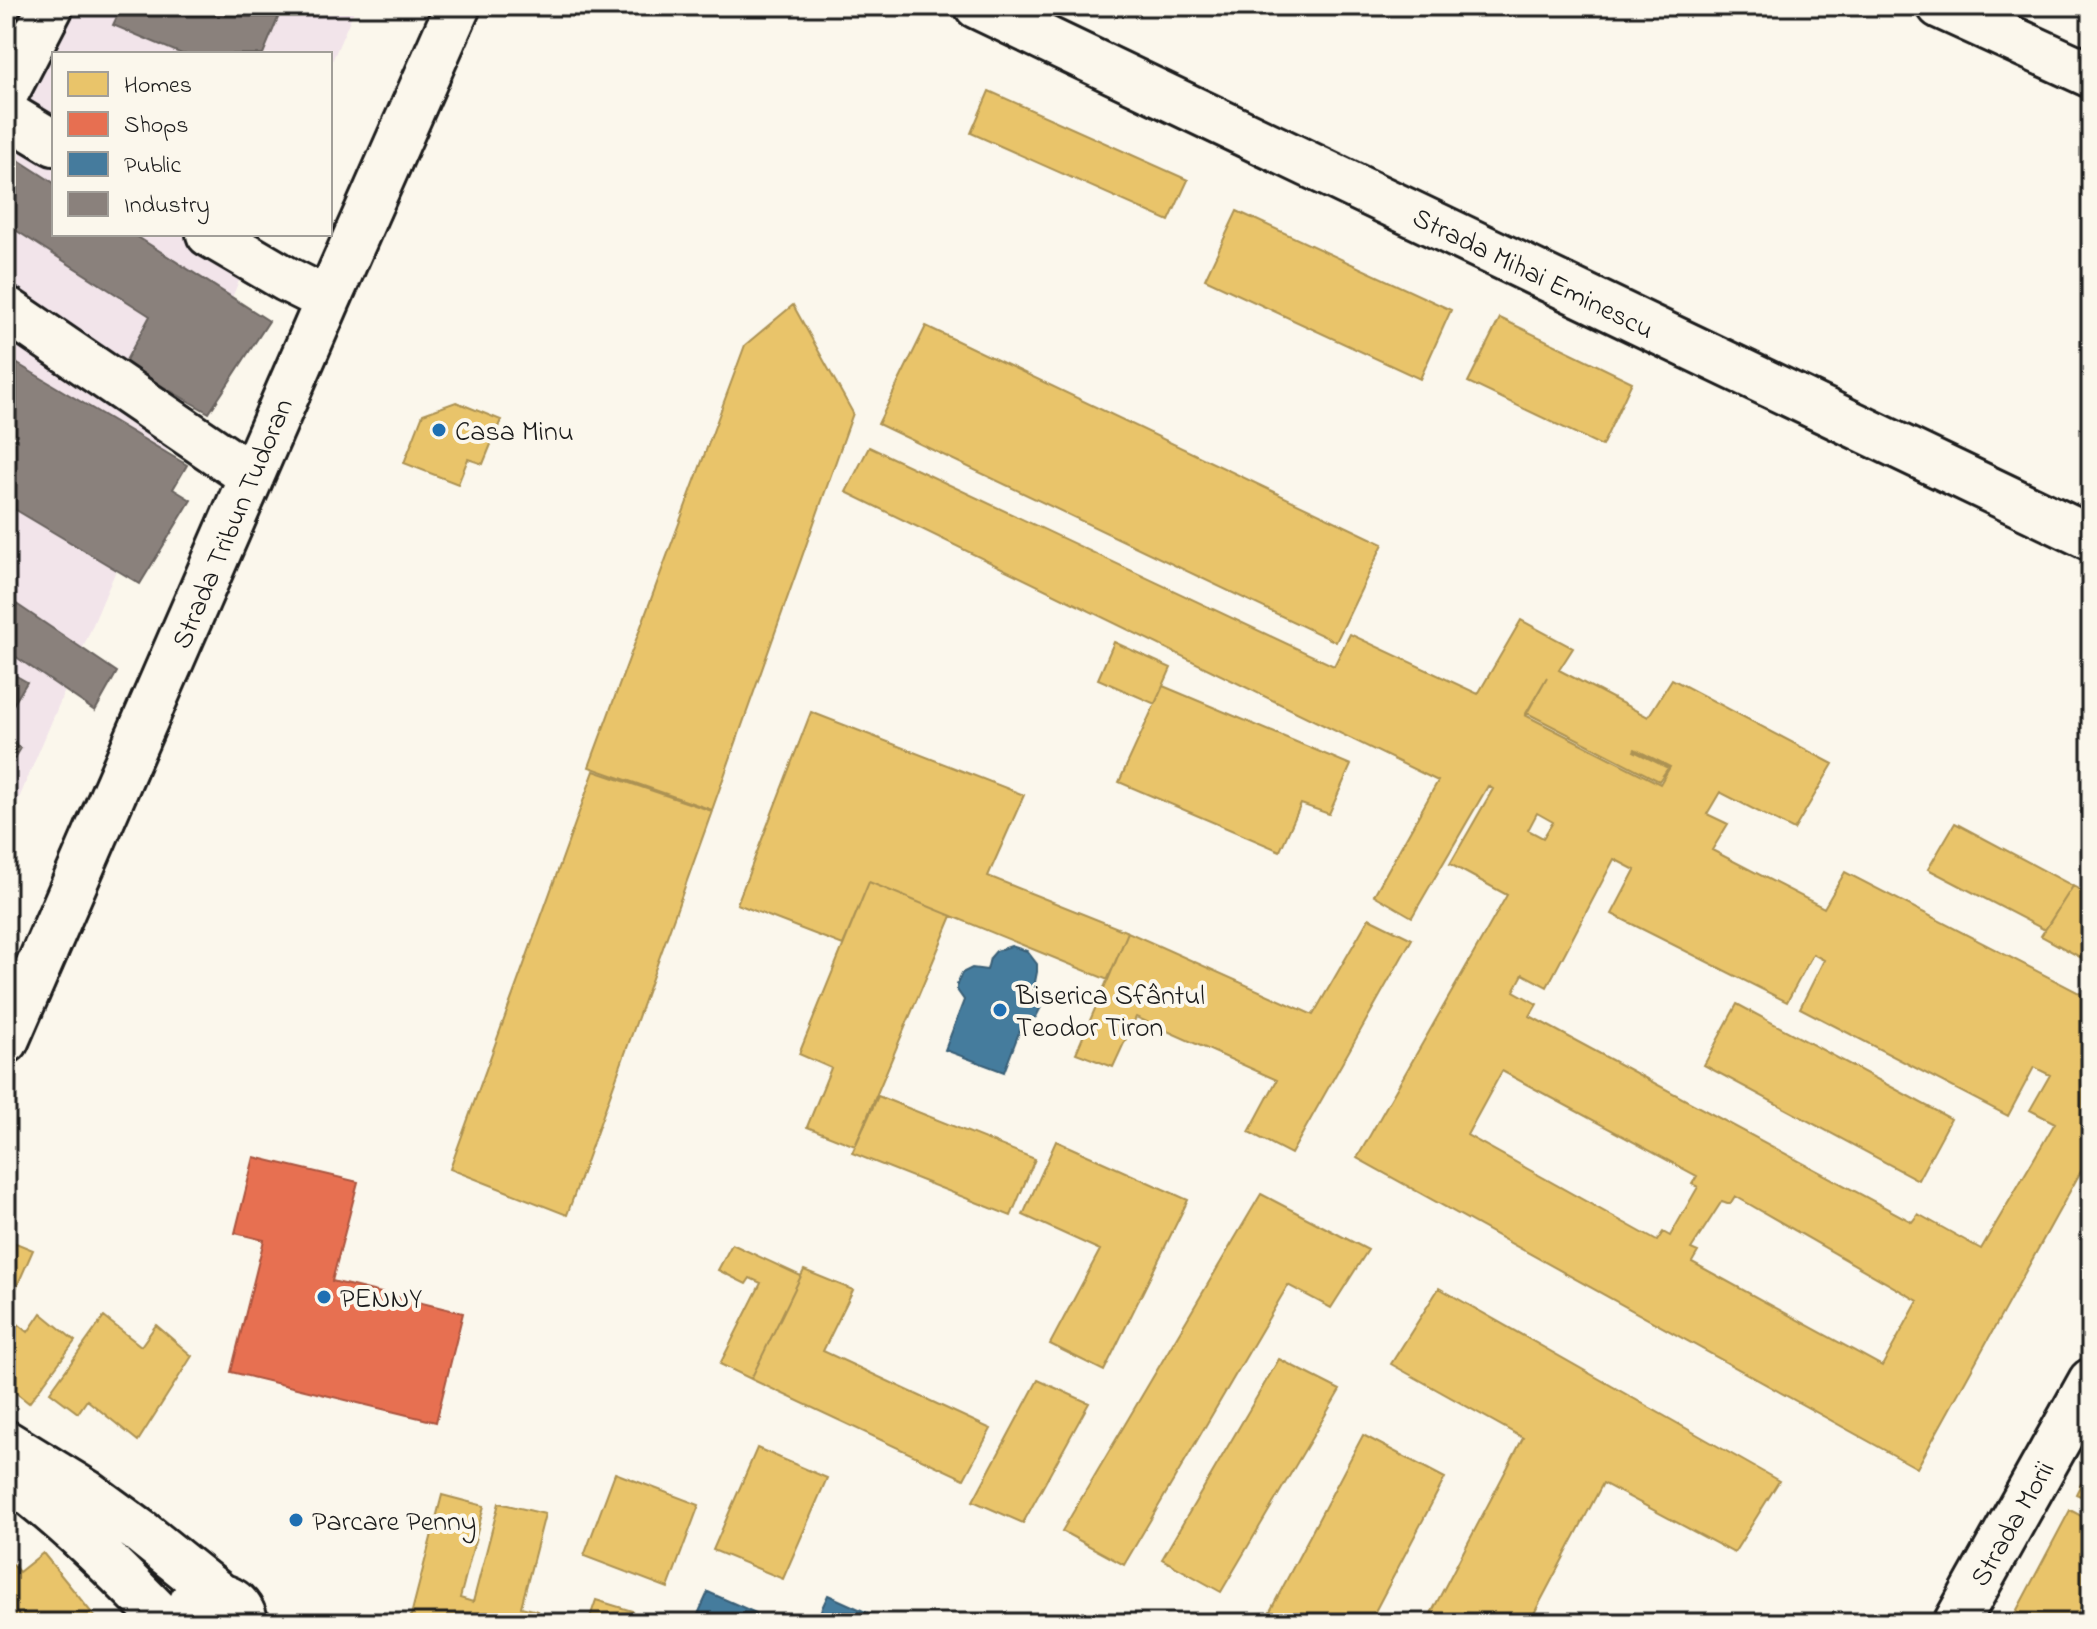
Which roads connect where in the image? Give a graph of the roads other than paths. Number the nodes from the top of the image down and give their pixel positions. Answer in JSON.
{"nodes":[{"id":1,"x":51,"y":6,"type":"edge"},
{"id":2,"x":458,"y":6,"type":"edge"},
{"id":3,"x":977,"y":6,"type":"edge"},
{"id":4,"x":1940,"y":6,"type":"edge"},
{"id":5,"x":2091,"y":75,"type":"edge"},
{"id":6,"x":6,"y":93,"type":"edge"},
{"id":7,"x":6,"y":114,"type":"edge"},
{"id":8,"x":52,"y":142,"type":"edge"},
{"id":9,"x":212,"y":236,"type":"edge"},
{"id":10,"x":328,"y":300,"type":"junction"},
{"id":11,"x":6,"y":309,"type":"edge"},
{"id":12,"x":251,"y":476,"type":"junction"},
{"id":13,"x":2091,"y":538,"type":"edge"},
{"id":14,"x":6,"y":1041,"type":"edge"},
{"id":15,"x":2091,"y":1381,"type":"edge"},
{"id":16,"x":6,"y":1443,"type":"edge"},
{"id":17,"x":6,"y":1475,"type":"edge"},
{"id":18,"x":233,"y":1609,"type":"edge"},
{"id":19,"x":168,"y":1623,"type":"edge"},
{"id":20,"x":178,"y":1623,"type":"edge"},
{"id":21,"x":1956,"y":1623,"type":"edge"}],
"edges":[{"from":1,"to":6,"type":"street"},
{"from":2,"to":10,"type":"street","name":"Strada Tribun Tudoran"},
{"from":3,"to":13,"type":"street","name":"Strada Mihai Eminescu"},
{"from":4,"to":5,"type":"street"},
{"from":7,"to":8,"type":"street"},
{"from":9,"to":10,"type":"street"},
{"from":10,"to":12,"type":"street","name":"Strada Tribun Tudoran"},
{"from":11,"to":12,"type":"street"},
{"from":12,"to":14,"type":"street","name":"Strada Tribun Tudoran"},
{"from":15,"to":21,"type":"street","name":"Strada Morii"},
{"from":16,"to":18,"type":"street"},
{"from":17,"to":19,"type":"street"},
{"from":18,"to":20,"type":"street"}]}
